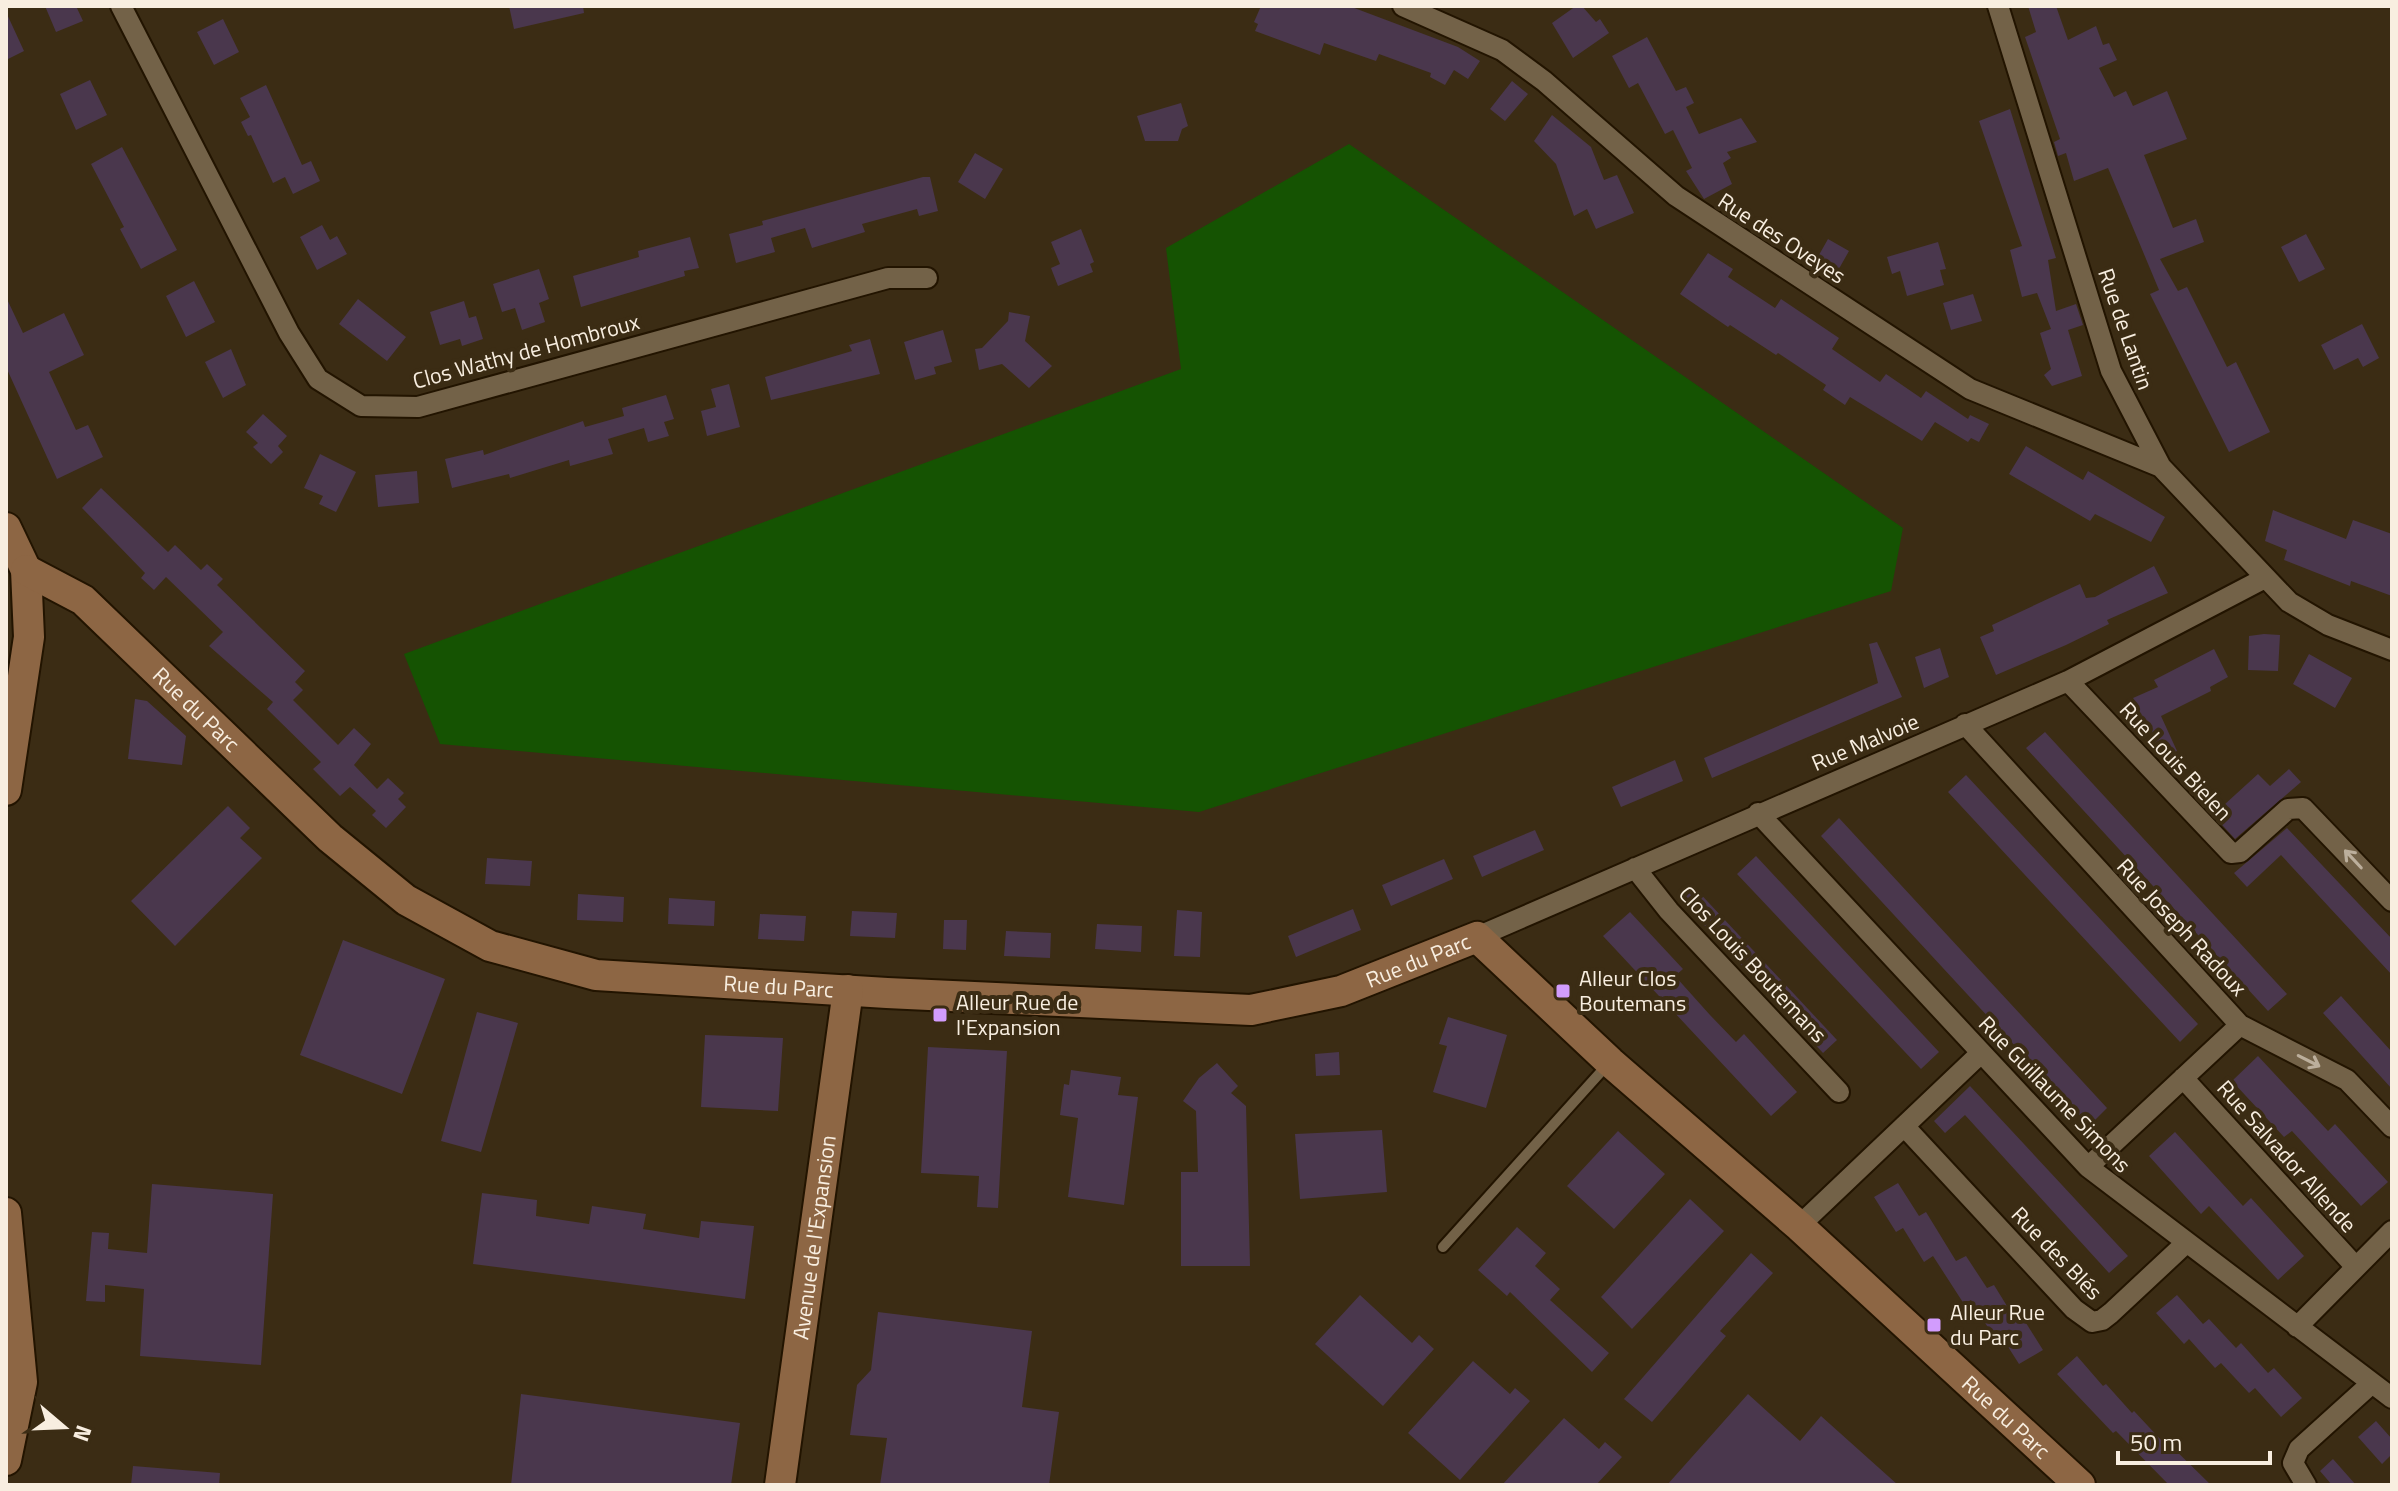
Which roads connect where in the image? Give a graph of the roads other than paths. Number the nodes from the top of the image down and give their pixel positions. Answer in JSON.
{"nodes":[{"id":1,"x":121,"y":6,"type":"edge"},
{"id":2,"x":1403,"y":6,"type":"edge"},
{"id":3,"x":1998,"y":6,"type":"edge"},
{"id":4,"x":927,"y":278,"type":"dead end"},
{"id":5,"x":2161,"y":467,"type":"junction"},
{"id":6,"x":6,"y":528,"type":"edge"},
{"id":7,"x":26,"y":570,"type":"junction"},
{"id":8,"x":2265,"y":578,"type":"junction"},
{"id":9,"x":2392,"y":650,"type":"edge"},
{"id":10,"x":2068,"y":681,"type":"junction"},
{"id":11,"x":1965,"y":724,"type":"junction"},
{"id":12,"x":6,"y":790,"type":"edge"},
{"id":13,"x":1758,"y":813,"type":"junction"},
{"id":14,"x":1635,"y":868,"type":"junction"},
{"id":15,"x":2392,"y":901,"type":"edge"},
{"id":16,"x":1477,"y":937,"type":"junction"},
{"id":17,"x":848,"y":990,"type":"junction"},
{"id":18,"x":2240,"y":1025,"type":"junction"},
{"id":19,"x":1981,"y":1053,"type":"junction"},
{"id":20,"x":1610,"y":1062,"type":"junction"},
{"id":21,"x":2183,"y":1078,"type":"junction"},
{"id":22,"x":1839,"y":1092,"type":"dead end"},
{"id":23,"x":1904,"y":1126,"type":"junction"},
{"id":24,"x":2392,"y":1127,"type":"edge"},
{"id":25,"x":2088,"y":1167,"type":"junction"},
{"id":26,"x":6,"y":1213,"type":"edge"},
{"id":27,"x":1799,"y":1226,"type":"junction"},
{"id":28,"x":2392,"y":1231,"type":"edge"},
{"id":29,"x":2186,"y":1243,"type":"junction"},
{"id":30,"x":1443,"y":1247,"type":"dead end"},
{"id":31,"x":2355,"y":1266,"type":"junction"},
{"id":32,"x":2297,"y":1327,"type":"junction"},
{"id":33,"x":2372,"y":1383,"type":"junction"},
{"id":34,"x":2392,"y":1398,"type":"edge"},
{"id":35,"x":6,"y":1460,"type":"edge"},
{"id":36,"x":780,"y":1485,"type":"edge"},
{"id":37,"x":2080,"y":1485,"type":"edge"},
{"id":38,"x":2306,"y":1485,"type":"edge"}],
"edges":[{"from":1,"to":4,"type":"street","name":"Clos Wathy de Hombroux"},
{"from":2,"to":5,"type":"street","name":"Rue des Oveyes"},
{"from":3,"to":5,"type":"street","name":"Rue de Lantin"},
{"from":5,"to":8,"type":"street","name":"Rue de Lantin"},
{"from":6,"to":7,"type":"street"},
{"from":7,"to":12,"type":"street"},
{"from":7,"to":17,"type":"street","name":"Rue du Parc"},
{"from":8,"to":9,"type":"street","name":"Rue de Lantin"},
{"from":8,"to":10,"type":"street","name":"Rue Malvoie"},
{"from":10,"to":11,"type":"street","name":"Rue Malvoie"},
{"from":15,"to":10,"type":"street","name":"Rue Louis Bielen","one_way":true},
{"from":11,"to":13,"type":"street","name":"Rue Malvoie"},
{"from":11,"to":18,"type":"street","name":"Rue Joseph Radoux"},
{"from":13,"to":14,"type":"street","name":"Rue Malvoie"},
{"from":13,"to":19,"type":"street","name":"Rue Guillaume Simons"},
{"from":14,"to":16,"type":"street","name":"Rue Malvoie"},
{"from":14,"to":22,"type":"street","name":"Clos Louis Boutemans"},
{"from":16,"to":17,"type":"street","name":"Rue du Parc"},
{"from":16,"to":20,"type":"street","name":"Rue du Parc"},
{"from":17,"to":36,"type":"street","name":"Avenue de l'Expansion"},
{"from":18,"to":21,"type":"street","name":"Rue Salvador Allende"},
{"from":18,"to":24,"type":"street","name":"Rue Joseph Radoux","one_way":true},
{"from":19,"to":23,"type":"street"},
{"from":19,"to":25,"type":"street","name":"Rue Guillaume Simons"},
{"from":20,"to":27,"type":"street","name":"Rue du Parc"},
{"from":20,"to":30,"type":"lane"},
{"from":21,"to":25,"type":"street","name":"Rue Salvador Allende"},
{"from":21,"to":31,"type":"street","name":"Rue Salvador Allende"},
{"from":23,"to":27,"type":"street"},
{"from":23,"to":29,"type":"street","name":"Rue des Blés"},
{"from":25,"to":29,"type":"street","name":"Rue Guillaume Simons"},
{"from":26,"to":35,"type":"street"},
{"from":27,"to":37,"type":"street","name":"Rue du Parc"},
{"from":28,"to":31,"type":"street"},
{"from":29,"to":32,"type":"street","name":"Rue Guillaume Simons"},
{"from":31,"to":32,"type":"street"},
{"from":32,"to":33,"type":"street","name":"Rue Guillaume Simons"},
{"from":33,"to":34,"type":"street","name":"Rue Guillaume Simons"},
{"from":33,"to":38,"type":"street"}]}
